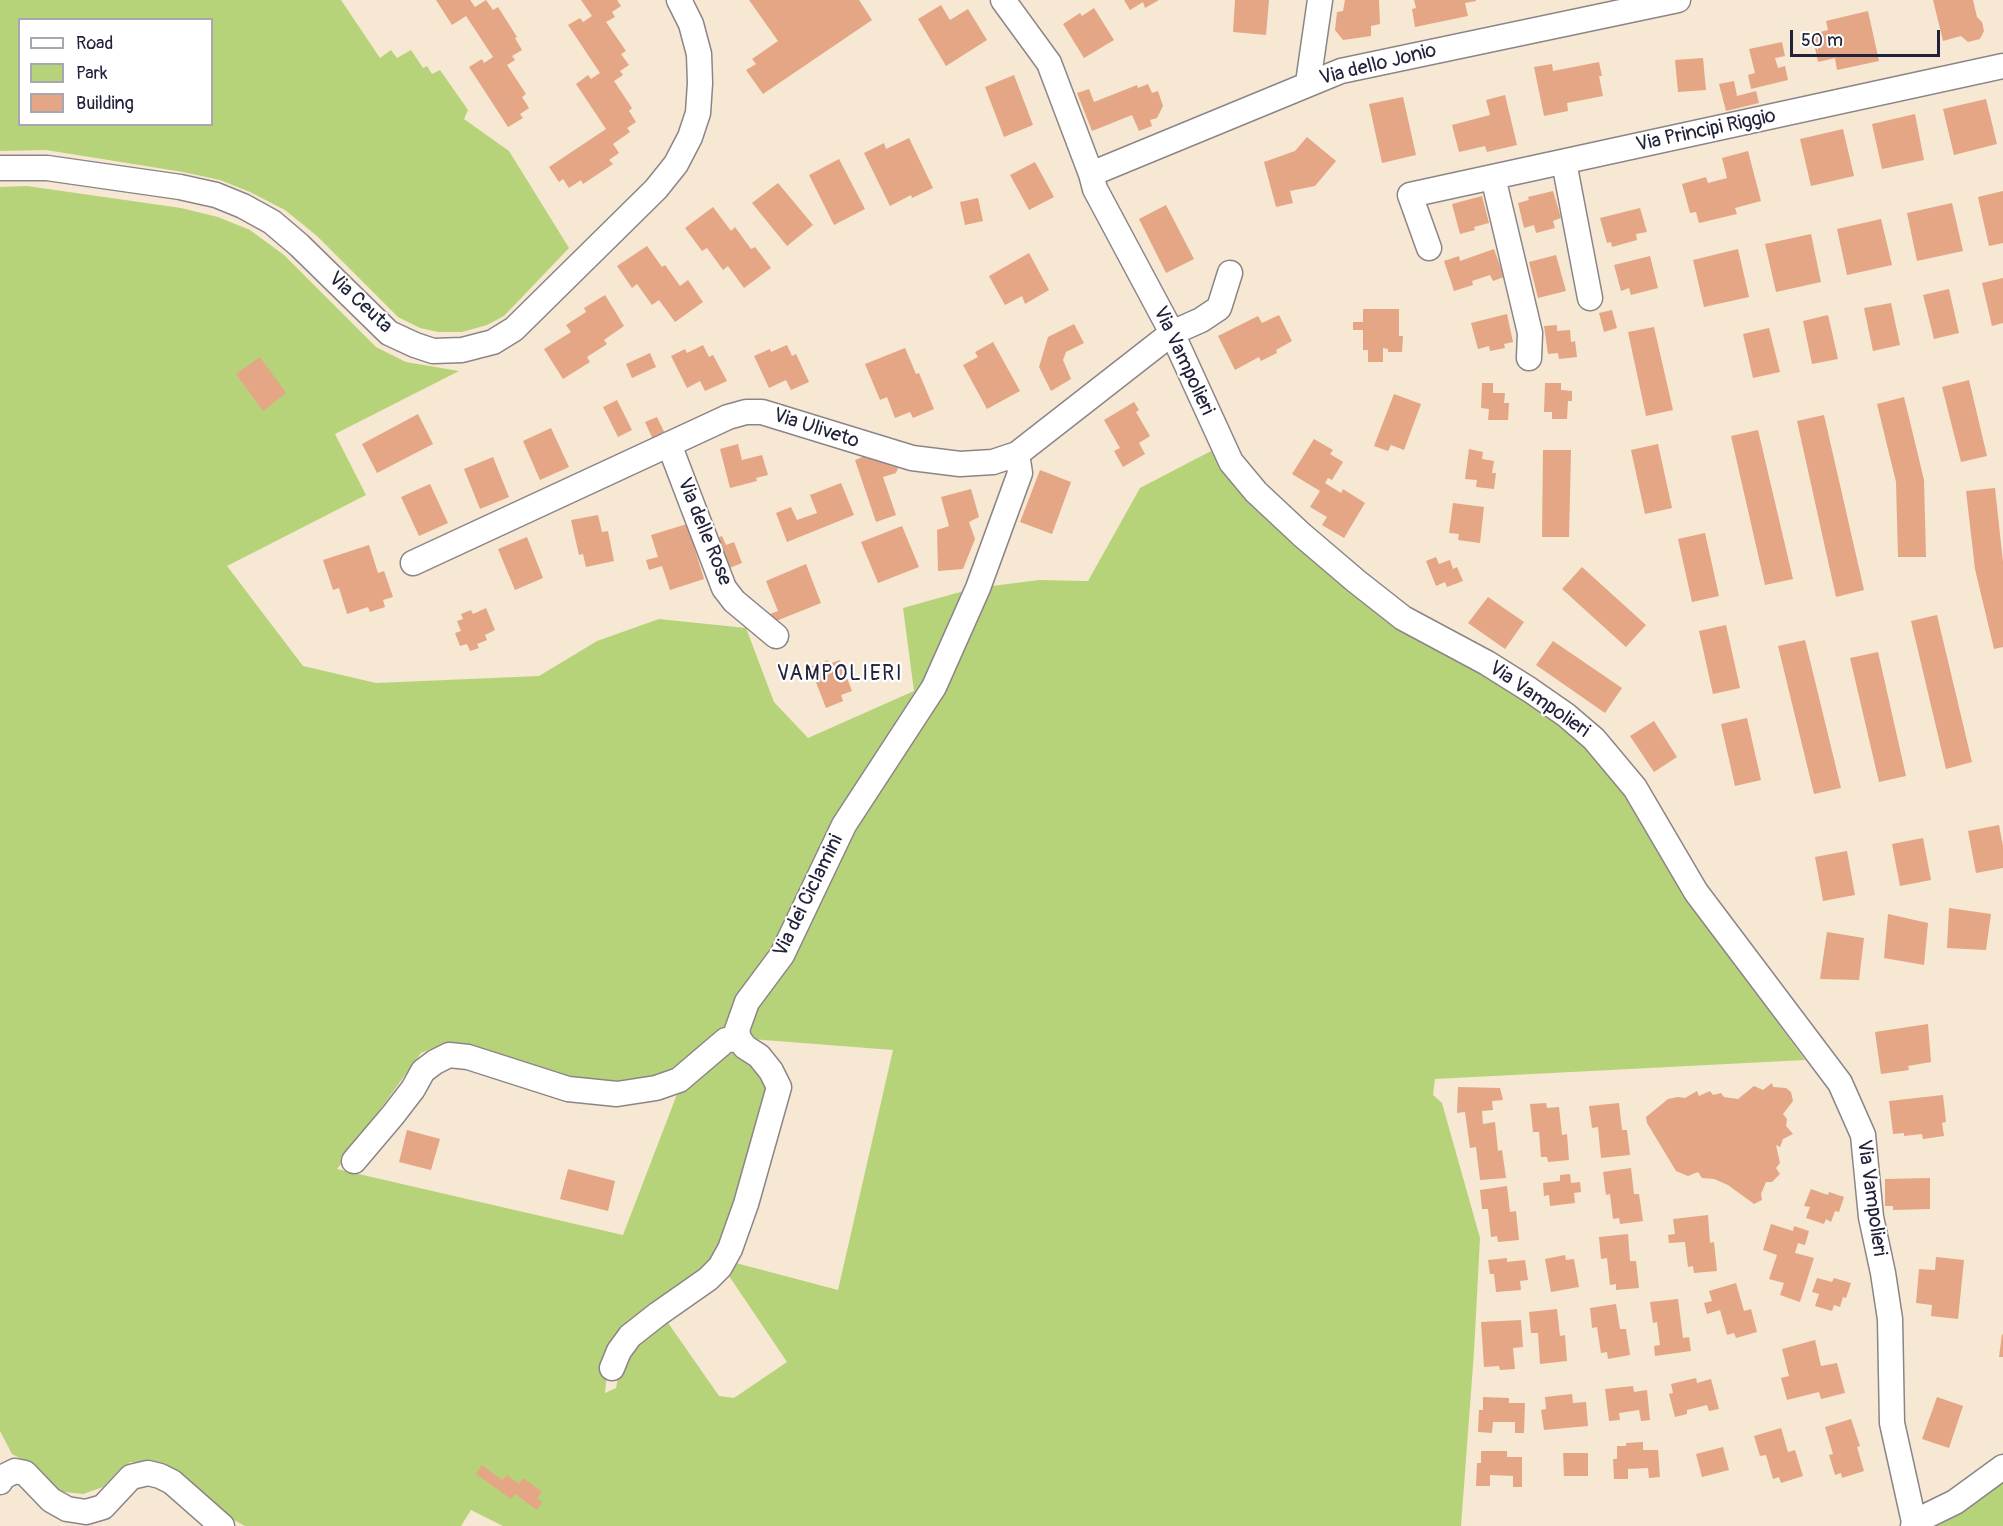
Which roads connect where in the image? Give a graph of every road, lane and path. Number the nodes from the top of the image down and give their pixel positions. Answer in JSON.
{"nodes":[{"id":1,"x":678,"y":0,"type":"edge"},
{"id":2,"x":1004,"y":0,"type":"edge"},
{"id":3,"x":1320,"y":0,"type":"edge"},
{"id":4,"x":1678,"y":0,"type":"edge"},
{"id":5,"x":1581,"y":10,"type":"edge"},
{"id":6,"x":2003,"y":66,"type":"edge"},
{"id":7,"x":1308,"y":83,"type":"junction"},
{"id":8,"x":1564,"y":162,"type":"junction"},
{"id":9,"x":0,"y":168,"type":"edge"},
{"id":10,"x":1092,"y":174,"type":"junction"},
{"id":11,"x":1493,"y":177,"type":"junction"},
{"id":12,"x":1429,"y":248,"type":"dead end"},
{"id":13,"x":1230,"y":273,"type":"dead end"},
{"id":14,"x":1590,"y":298,"type":"dead end"},
{"id":15,"x":1172,"y":333,"type":"junction"},
{"id":16,"x":1529,"y":358,"type":"dead end"},
{"id":17,"x":669,"y":444,"type":"junction"},
{"id":18,"x":1017,"y":454,"type":"junction"},
{"id":19,"x":413,"y":563,"type":"dead end"},
{"id":20,"x":776,"y":636,"type":"dead end"},
{"id":21,"x":739,"y":1039,"type":"junction"},
{"id":22,"x":354,"y":1161,"type":"dead end"},
{"id":23,"x":612,"y":1368,"type":"dead end"},
{"id":24,"x":2003,"y":1467,"type":"edge"},
{"id":25,"x":0,"y":1482,"type":"edge"},
{"id":26,"x":107,"y":1517,"type":"edge"},
{"id":27,"x":1914,"y":1524,"type":"edge"},
{"id":28,"x":222,"y":1526,"type":"edge"}],
"edges":[{"from":1,"to":9,"type":"street","name":"Via Ceuta"},
{"from":2,"to":10,"type":"street","name":"Via Vampolieri"},
{"from":3,"to":7,"type":"street"},
{"from":4,"to":5,"type":"street","name":"Via dello Jonio"},
{"from":5,"to":7,"type":"street","name":"Via dello Jonio"},
{"from":6,"to":8,"type":"street","name":"Via Principi Riggio"},
{"from":7,"to":10,"type":"street","name":"Via dello Jonio"},
{"from":8,"to":11,"type":"street","name":"Via Principi Riggio"},
{"from":8,"to":14,"type":"street"},
{"from":10,"to":15,"type":"street","name":"Via Vampolieri"},
{"from":11,"to":12,"type":"street","name":"Via Principi Riggio"},
{"from":11,"to":16,"type":"street"},
{"from":13,"to":15,"type":"street","name":"Via Uliveto"},
{"from":15,"to":18,"type":"street","name":"Via Uliveto"},
{"from":15,"to":27,"type":"street","name":"Via Vampolieri"},
{"from":17,"to":18,"type":"street","name":"Via Uliveto"},
{"from":17,"to":19,"type":"street","name":"Via Uliveto"},
{"from":17,"to":20,"type":"street","name":"Via delle Rose"},
{"from":18,"to":21,"type":"street","name":"Via dei Ciclamini"},
{"from":21,"to":22,"type":"street"},
{"from":21,"to":23,"type":"street"},
{"from":24,"to":27,"type":"street"},
{"from":25,"to":26,"type":"street"},
{"from":26,"to":28,"type":"street"}]}
